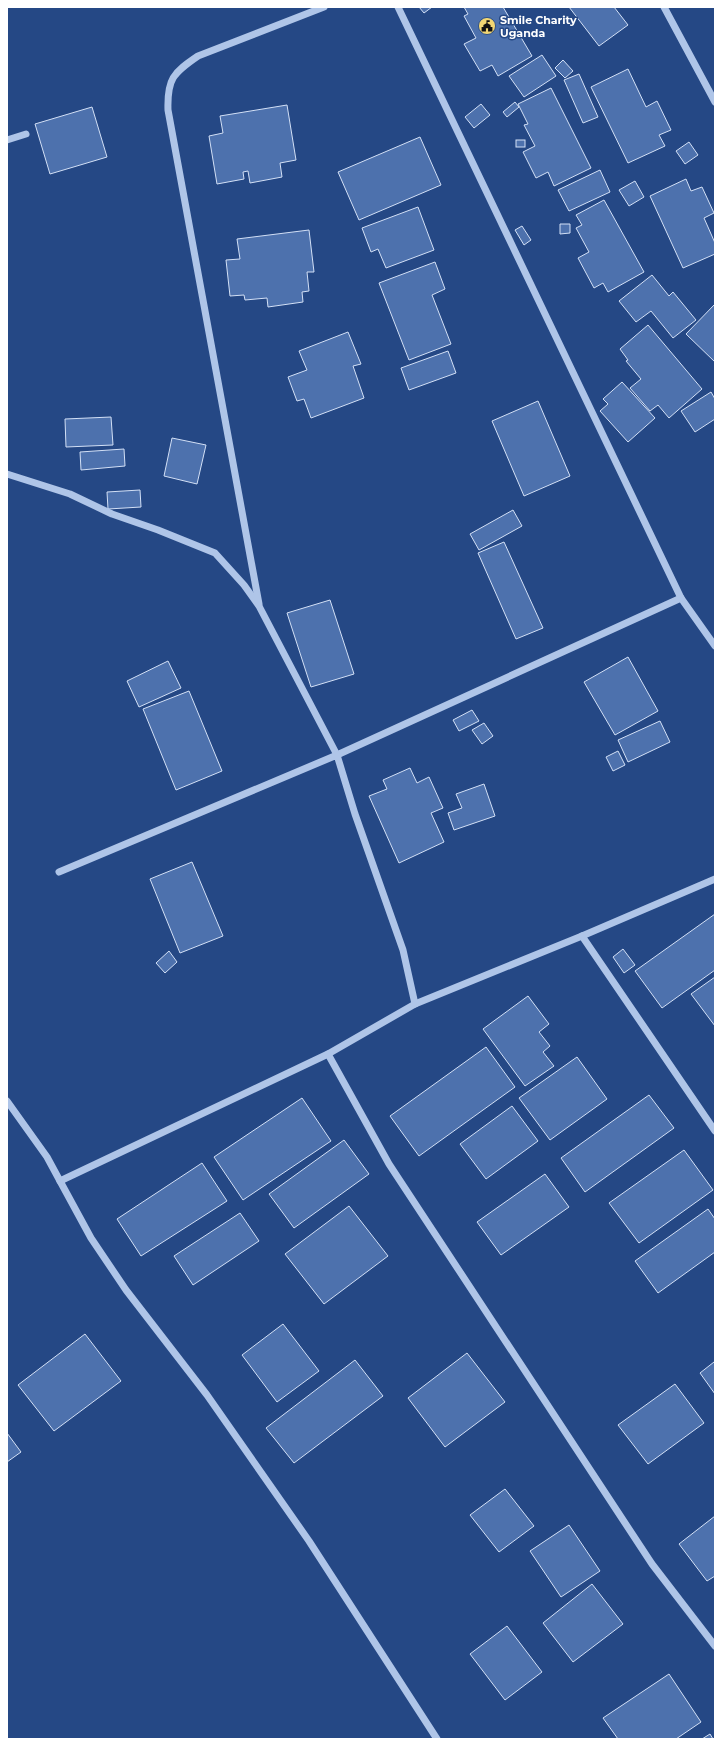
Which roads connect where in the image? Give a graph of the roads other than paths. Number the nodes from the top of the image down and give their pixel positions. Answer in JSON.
{"nodes":[{"id":1,"x":324,"y":7,"type":"edge"},
{"id":2,"x":398,"y":7,"type":"edge"},
{"id":3,"x":664,"y":7,"type":"edge"},
{"id":4,"x":715,"y":102,"type":"edge"},
{"id":5,"x":26,"y":134,"type":"dead end"},
{"id":6,"x":7,"y":140,"type":"edge"},
{"id":7,"x":7,"y":474,"type":"edge"},
{"id":8,"x":681,"y":598,"type":"junction"},
{"id":9,"x":260,"y":606,"type":"junction"},
{"id":10,"x":715,"y":646,"type":"edge"},
{"id":11,"x":337,"y":755,"type":"junction"},
{"id":12,"x":59,"y":872,"type":"dead end"},
{"id":13,"x":715,"y":879,"type":"edge"},
{"id":14,"x":582,"y":936,"type":"junction"},
{"id":15,"x":415,"y":1004,"type":"junction"},
{"id":16,"x":328,"y":1054,"type":"junction"},
{"id":17,"x":7,"y":1101,"type":"edge"},
{"id":18,"x":715,"y":1131,"type":"edge"},
{"id":19,"x":60,"y":1181,"type":"junction"},
{"id":20,"x":715,"y":1646,"type":"edge"},
{"id":21,"x":437,"y":1739,"type":"edge"}],
"edges":[{"from":1,"to":9,"type":"street"},
{"from":2,"to":8,"type":"street"},
{"from":3,"to":4,"type":"street"},
{"from":5,"to":6,"type":"street"},
{"from":7,"to":9,"type":"street"},
{"from":8,"to":10,"type":"street"},
{"from":8,"to":11,"type":"street"},
{"from":9,"to":11,"type":"street"},
{"from":11,"to":12,"type":"street"},
{"from":11,"to":15,"type":"street"},
{"from":13,"to":14,"type":"street"},
{"from":14,"to":15,"type":"street"},
{"from":14,"to":18,"type":"street"},
{"from":15,"to":16,"type":"street"},
{"from":16,"to":19,"type":"street"},
{"from":16,"to":20,"type":"street"},
{"from":17,"to":19,"type":"street"},
{"from":19,"to":21,"type":"street"}]}
